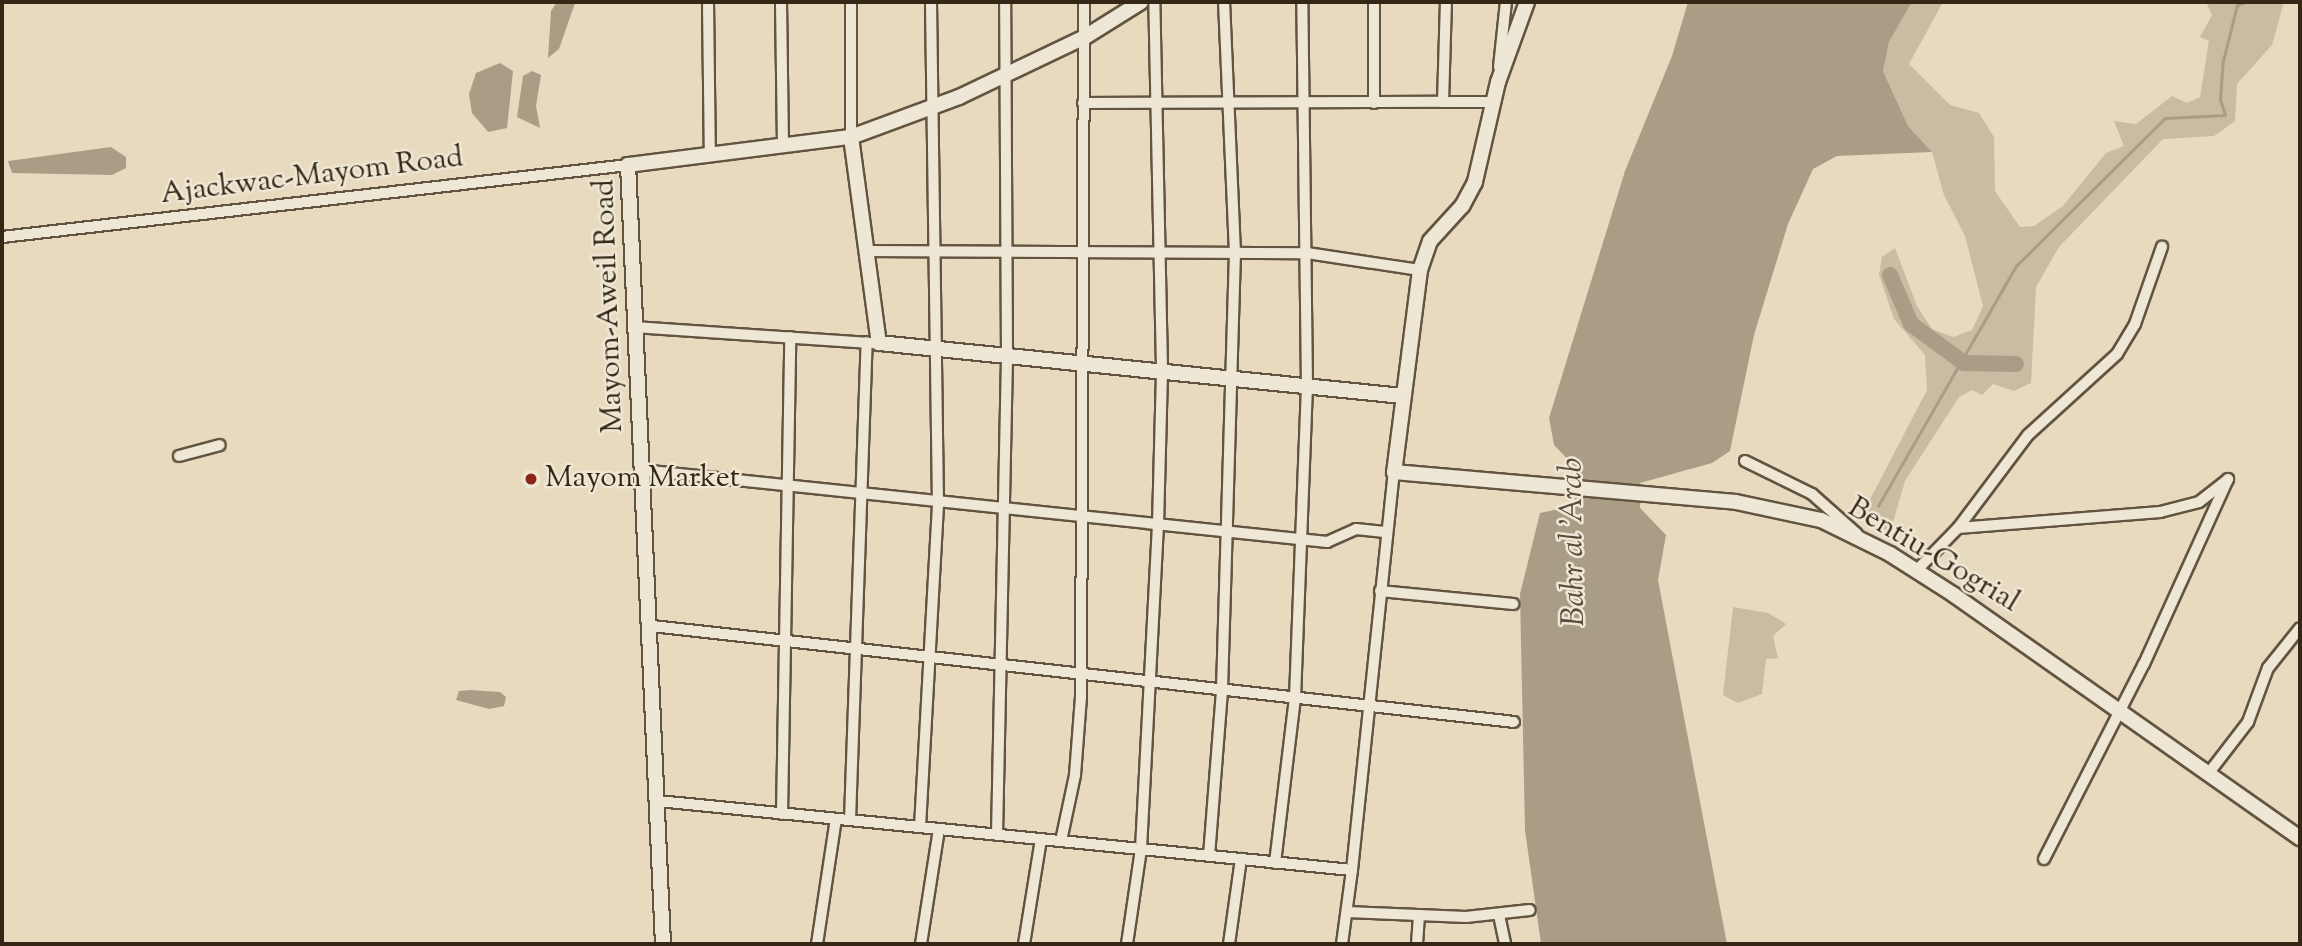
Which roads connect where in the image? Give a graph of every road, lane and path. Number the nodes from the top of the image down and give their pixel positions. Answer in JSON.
{"nodes":[{"id":1,"x":708,"y":2,"type":"edge"},
{"id":2,"x":781,"y":2,"type":"edge"},
{"id":3,"x":851,"y":2,"type":"edge"},
{"id":4,"x":931,"y":2,"type":"edge"},
{"id":5,"x":1005,"y":2,"type":"edge"},
{"id":6,"x":1084,"y":2,"type":"edge"},
{"id":7,"x":1141,"y":2,"type":"edge"},
{"id":8,"x":1154,"y":2,"type":"edge"},
{"id":9,"x":1224,"y":2,"type":"edge"},
{"id":10,"x":1302,"y":2,"type":"edge"},
{"id":11,"x":1374,"y":2,"type":"edge"},
{"id":12,"x":1446,"y":2,"type":"edge"},
{"id":13,"x":1506,"y":2,"type":"edge"},
{"id":14,"x":1528,"y":2,"type":"edge"},
{"id":15,"x":1085,"y":37,"type":"junction"},
{"id":16,"x":1006,"y":76,"type":"junction"},
{"id":17,"x":1498,"y":82,"type":"junction"},
{"id":18,"x":1443,"y":102,"type":"junction"},
{"id":19,"x":1492,"y":102,"type":"junction"},
{"id":20,"x":1083,"y":103,"type":"junction"},
{"id":21,"x":1157,"y":103,"type":"junction"},
{"id":22,"x":1232,"y":103,"type":"junction"},
{"id":23,"x":1304,"y":103,"type":"junction"},
{"id":24,"x":1374,"y":103,"type":"junction"},
{"id":25,"x":934,"y":107,"type":"junction"},
{"id":26,"x":851,"y":137,"type":"junction"},
{"id":27,"x":783,"y":147,"type":"junction"},
{"id":28,"x":710,"y":156,"type":"junction"},
{"id":29,"x":628,"y":165,"type":"junction"},
{"id":30,"x":2,"y":237,"type":"edge"},
{"id":31,"x":2162,"y":247,"type":"dead end"},
{"id":32,"x":866,"y":251,"type":"junction"},
{"id":33,"x":935,"y":251,"type":"junction"},
{"id":34,"x":1007,"y":251,"type":"junction"},
{"id":35,"x":1081,"y":252,"type":"junction"},
{"id":36,"x":1160,"y":253,"type":"junction"},
{"id":37,"x":1235,"y":253,"type":"junction"},
{"id":38,"x":1307,"y":253,"type":"junction"},
{"id":39,"x":1420,"y":270,"type":"junction"},
{"id":40,"x":635,"y":327,"type":"junction"},
{"id":41,"x":790,"y":337,"type":"junction"},
{"id":42,"x":873,"y":343,"type":"junction"},
{"id":43,"x":934,"y":348,"type":"junction"},
{"id":44,"x":1007,"y":355,"type":"junction"},
{"id":45,"x":1084,"y":362,"type":"junction"},
{"id":46,"x":1162,"y":369,"type":"junction"},
{"id":47,"x":1231,"y":377,"type":"junction"},
{"id":48,"x":1307,"y":385,"type":"junction"},
{"id":49,"x":1403,"y":396,"type":"junction"},
{"id":50,"x":220,"y":445,"type":"dead end"},
{"id":51,"x":179,"y":456,"type":"dead end"},
{"id":52,"x":1745,"y":461,"type":"dead end"},
{"id":53,"x":640,"y":470,"type":"junction"},
{"id":54,"x":1394,"y":472,"type":"junction"},
{"id":55,"x":788,"y":488,"type":"junction"},
{"id":56,"x":864,"y":496,"type":"junction"},
{"id":57,"x":938,"y":505,"type":"junction"},
{"id":58,"x":1003,"y":511,"type":"junction"},
{"id":59,"x":1083,"y":518,"type":"junction"},
{"id":60,"x":1157,"y":526,"type":"junction"},
{"id":61,"x":1958,"y":528,"type":"junction"},
{"id":62,"x":1228,"y":532,"type":"junction"},
{"id":63,"x":1387,"y":532,"type":"junction"},
{"id":64,"x":1298,"y":539,"type":"junction"},
{"id":65,"x":1861,"y":539,"type":"junction"},
{"id":66,"x":1916,"y":571,"type":"junction"},
{"id":67,"x":1380,"y":591,"type":"junction"},
{"id":68,"x":1513,"y":604,"type":"dead end"},
{"id":69,"x":652,"y":625,"type":"junction"},
{"id":70,"x":2300,"y":628,"type":"edge"},
{"id":71,"x":785,"y":640,"type":"junction"},
{"id":72,"x":856,"y":648,"type":"junction"},
{"id":73,"x":934,"y":657,"type":"junction"},
{"id":74,"x":1003,"y":665,"type":"junction"},
{"id":75,"x":1079,"y":674,"type":"junction"},
{"id":76,"x":1150,"y":682,"type":"junction"},
{"id":77,"x":1222,"y":690,"type":"junction"},
{"id":78,"x":1295,"y":698,"type":"junction"},
{"id":79,"x":1366,"y":706,"type":"junction"},
{"id":80,"x":2116,"y":711,"type":"junction"},
{"id":81,"x":1514,"y":722,"type":"dead end"},
{"id":82,"x":2208,"y":774,"type":"junction"},
{"id":83,"x":658,"y":801,"type":"junction"},
{"id":84,"x":782,"y":814,"type":"junction"},
{"id":85,"x":836,"y":819,"type":"junction"},
{"id":86,"x":850,"y":820,"type":"junction"},
{"id":87,"x":920,"y":827,"type":"junction"},
{"id":88,"x":939,"y":829,"type":"junction"},
{"id":89,"x":997,"y":835,"type":"junction"},
{"id":90,"x":2300,"y":838,"type":"edge"},
{"id":91,"x":1041,"y":839,"type":"junction"},
{"id":92,"x":1061,"y":841,"type":"junction"},
{"id":93,"x":1141,"y":849,"type":"junction"},
{"id":94,"x":1209,"y":856,"type":"junction"},
{"id":95,"x":1241,"y":859,"type":"junction"},
{"id":96,"x":2044,"y":859,"type":"dead end"},
{"id":97,"x":1275,"y":863,"type":"junction"},
{"id":98,"x":1352,"y":870,"type":"junction"},
{"id":99,"x":1530,"y":910,"type":"dead end"},
{"id":100,"x":1348,"y":912,"type":"junction"},
{"id":101,"x":1419,"y":915,"type":"junction"},
{"id":102,"x":1499,"y":915,"type":"junction"},
{"id":103,"x":663,"y":944,"type":"edge"},
{"id":104,"x":817,"y":944,"type":"edge"},
{"id":105,"x":921,"y":944,"type":"edge"},
{"id":106,"x":1024,"y":944,"type":"edge"},
{"id":107,"x":1127,"y":944,"type":"edge"},
{"id":108,"x":1228,"y":944,"type":"edge"},
{"id":109,"x":1342,"y":944,"type":"edge"},
{"id":110,"x":1417,"y":944,"type":"edge"},
{"id":111,"x":1505,"y":944,"type":"edge"}],
"edges":[{"from":1,"to":28,"type":"street"},
{"from":2,"to":27,"type":"street"},
{"from":3,"to":26,"type":"street"},
{"from":4,"to":25,"type":"street"},
{"from":5,"to":16,"type":"street"},
{"from":6,"to":15,"type":"street"},
{"from":7,"to":15,"type":"main road","name":"Mayom-Aweil Road"},
{"from":8,"to":21,"type":"street"},
{"from":9,"to":22,"type":"street"},
{"from":10,"to":23,"type":"street"},
{"from":11,"to":24,"type":"street"},
{"from":12,"to":18,"type":"street"},
{"from":13,"to":17,"type":"street"},
{"from":14,"to":17,"type":"main road"},
{"from":15,"to":16,"type":"main road","name":"Mayom-Aweil Road"},
{"from":15,"to":20,"type":"street"},
{"from":16,"to":25,"type":"main road","name":"Mayom-Aweil Road"},
{"from":16,"to":34,"type":"street"},
{"from":17,"to":19,"type":"main road"},
{"from":18,"to":19,"type":"street"},
{"from":18,"to":24,"type":"street"},
{"from":19,"to":39,"type":"main road"},
{"from":20,"to":21,"type":"street"},
{"from":20,"to":35,"type":"street"},
{"from":21,"to":22,"type":"street"},
{"from":21,"to":36,"type":"street"},
{"from":22,"to":23,"type":"street"},
{"from":22,"to":37,"type":"street"},
{"from":23,"to":24,"type":"street"},
{"from":23,"to":38,"type":"street"},
{"from":25,"to":26,"type":"main road","name":"Mayom-Aweil Road"},
{"from":25,"to":33,"type":"street"},
{"from":26,"to":27,"type":"main road","name":"Mayom-Aweil Road"},
{"from":26,"to":32,"type":"main road"},
{"from":27,"to":28,"type":"main road","name":"Mayom-Aweil Road"},
{"from":28,"to":29,"type":"main road","name":"Mayom-Aweil Road"},
{"from":29,"to":30,"type":"street","name":"Ajackwac-Mayom Road"},
{"from":29,"to":40,"type":"main road","name":"Mayom-Aweil Road"},
{"from":31,"to":61,"type":"street"},
{"from":32,"to":33,"type":"street"},
{"from":32,"to":42,"type":"main road"},
{"from":33,"to":34,"type":"street"},
{"from":33,"to":43,"type":"street"},
{"from":34,"to":35,"type":"street"},
{"from":34,"to":44,"type":"street"},
{"from":35,"to":36,"type":"street"},
{"from":35,"to":45,"type":"street"},
{"from":36,"to":37,"type":"street"},
{"from":36,"to":46,"type":"street"},
{"from":37,"to":38,"type":"street"},
{"from":37,"to":47,"type":"street"},
{"from":38,"to":39,"type":"street"},
{"from":38,"to":48,"type":"street"},
{"from":39,"to":49,"type":"main road"},
{"from":40,"to":41,"type":"street"},
{"from":40,"to":53,"type":"main road","name":"Mayom-Aweil Road"},
{"from":41,"to":42,"type":"street"},
{"from":41,"to":55,"type":"street"},
{"from":42,"to":43,"type":"main road"},
{"from":42,"to":56,"type":"street"},
{"from":43,"to":44,"type":"main road"},
{"from":43,"to":57,"type":"street"},
{"from":44,"to":45,"type":"main road"},
{"from":44,"to":58,"type":"street"},
{"from":45,"to":46,"type":"main road"},
{"from":45,"to":59,"type":"street"},
{"from":46,"to":47,"type":"main road"},
{"from":46,"to":60,"type":"street"},
{"from":47,"to":48,"type":"main road"},
{"from":47,"to":62,"type":"street"},
{"from":48,"to":49,"type":"main road"},
{"from":48,"to":64,"type":"street"},
{"from":49,"to":54,"type":"main road"},
{"from":50,"to":51,"type":"street"},
{"from":52,"to":65,"type":"street"},
{"from":53,"to":55,"type":"street"},
{"from":53,"to":69,"type":"main road","name":"Mayom-Aweil Road"},
{"from":54,"to":63,"type":"street"},
{"from":54,"to":65,"type":"main road","name":"Bentiu-Gogrial"},
{"from":55,"to":56,"type":"street"},
{"from":55,"to":71,"type":"street"},
{"from":56,"to":57,"type":"street"},
{"from":56,"to":72,"type":"street"},
{"from":57,"to":58,"type":"street"},
{"from":57,"to":73,"type":"street"},
{"from":58,"to":59,"type":"street"},
{"from":58,"to":74,"type":"street"},
{"from":59,"to":60,"type":"street"},
{"from":59,"to":75,"type":"street"},
{"from":60,"to":62,"type":"street"},
{"from":60,"to":76,"type":"street"},
{"from":61,"to":66,"type":"street"},
{"from":61,"to":80,"type":"street"},
{"from":62,"to":64,"type":"street"},
{"from":62,"to":77,"type":"street"},
{"from":63,"to":64,"type":"street"},
{"from":63,"to":67,"type":"street"},
{"from":64,"to":78,"type":"street"},
{"from":65,"to":66,"type":"main road","name":"Bentiu-Gogrial"},
{"from":66,"to":80,"type":"main road","name":"Bentiu-Gogrial"},
{"from":67,"to":68,"type":"street"},
{"from":67,"to":79,"type":"street"},
{"from":69,"to":71,"type":"street"},
{"from":69,"to":83,"type":"main road","name":"Mayom-Aweil Road"},
{"from":70,"to":82,"type":"street"},
{"from":71,"to":72,"type":"street"},
{"from":71,"to":84,"type":"street"},
{"from":72,"to":73,"type":"street"},
{"from":72,"to":86,"type":"street"},
{"from":73,"to":74,"type":"street"},
{"from":73,"to":87,"type":"street"},
{"from":74,"to":75,"type":"street"},
{"from":74,"to":89,"type":"street"},
{"from":75,"to":76,"type":"street"},
{"from":75,"to":92,"type":"street"},
{"from":76,"to":77,"type":"street"},
{"from":76,"to":93,"type":"street"},
{"from":77,"to":78,"type":"street"},
{"from":77,"to":94,"type":"street"},
{"from":78,"to":79,"type":"street"},
{"from":78,"to":97,"type":"street"},
{"from":79,"to":81,"type":"street"},
{"from":79,"to":98,"type":"street"},
{"from":80,"to":82,"type":"main road","name":"Bentiu-Gogrial"},
{"from":80,"to":96,"type":"street"},
{"from":82,"to":90,"type":"main road","name":"Bentiu-Gogrial"},
{"from":83,"to":84,"type":"street"},
{"from":83,"to":103,"type":"main road","name":"Mayom-Aweil Road"},
{"from":84,"to":85,"type":"street"},
{"from":85,"to":86,"type":"street"},
{"from":85,"to":104,"type":"street"},
{"from":86,"to":87,"type":"street"},
{"from":87,"to":88,"type":"street"},
{"from":88,"to":89,"type":"street"},
{"from":88,"to":105,"type":"street"},
{"from":89,"to":91,"type":"street"},
{"from":91,"to":92,"type":"street"},
{"from":91,"to":106,"type":"street"},
{"from":92,"to":93,"type":"street"},
{"from":93,"to":94,"type":"street"},
{"from":93,"to":107,"type":"street"},
{"from":94,"to":95,"type":"street"},
{"from":95,"to":97,"type":"street"},
{"from":95,"to":108,"type":"street"},
{"from":97,"to":98,"type":"street"},
{"from":98,"to":100,"type":"street"},
{"from":99,"to":102,"type":"street"},
{"from":100,"to":101,"type":"street"},
{"from":100,"to":109,"type":"street"},
{"from":101,"to":102,"type":"street"},
{"from":101,"to":110,"type":"street"},
{"from":102,"to":111,"type":"street"}]}
